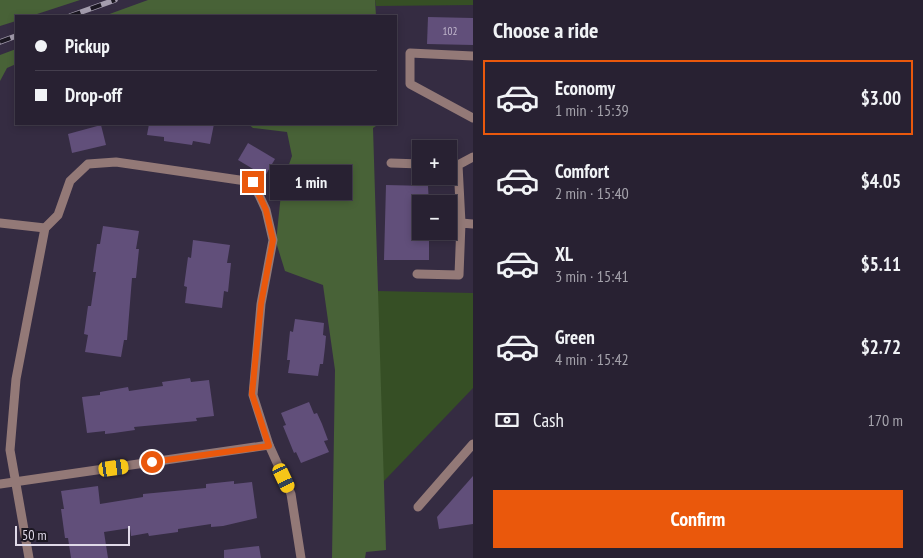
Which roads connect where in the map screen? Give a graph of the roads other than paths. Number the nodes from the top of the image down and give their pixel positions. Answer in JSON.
{"nodes":[{"id":1,"x":473,"y":56,"type":"edge"},
{"id":2,"x":473,"y":118,"type":"edge"},
{"id":3,"x":473,"y":157,"type":"edge"},
{"id":4,"x":391,"y":163,"type":"dead end"},
{"id":5,"x":412,"y":164,"type":"edge"},
{"id":6,"x":457,"y":164,"type":"edge"},
{"id":7,"x":456,"y":185,"type":"edge"},
{"id":8,"x":0,"y":222,"type":"edge"},
{"id":9,"x":461,"y":223,"type":"junction"},
{"id":10,"x":473,"y":224,"type":"edge"},
{"id":11,"x":45,"y":228,"type":"junction"},
{"id":12,"x":416,"y":274,"type":"dead end"},
{"id":13,"x":473,"y":444,"type":"edge"},
{"id":14,"x":269,"y":446,"type":"junction"},
{"id":15,"x":16,"y":482,"type":"junction"},
{"id":16,"x":0,"y":484,"type":"edge"},
{"id":17,"x":418,"y":507,"type":"dead end"},
{"id":18,"x":29,"y":558,"type":"edge"},
{"id":19,"x":302,"y":558,"type":"edge"}],
"edges":[{"from":1,"to":2,"type":"lane"},
{"from":3,"to":6,"type":"lane"},
{"from":4,"to":5,"type":"lane"},
{"from":7,"to":9,"type":"lane"},
{"from":8,"to":11,"type":"lane"},
{"from":9,"to":10,"type":"lane"},
{"from":9,"to":12,"type":"lane"},
{"from":11,"to":14,"type":"lane"},
{"from":11,"to":15,"type":"lane"},
{"from":13,"to":17,"type":"lane"},
{"from":14,"to":15,"type":"lane"},
{"from":14,"to":19,"type":"lane"},
{"from":15,"to":16,"type":"lane"},
{"from":15,"to":18,"type":"lane"}]}
